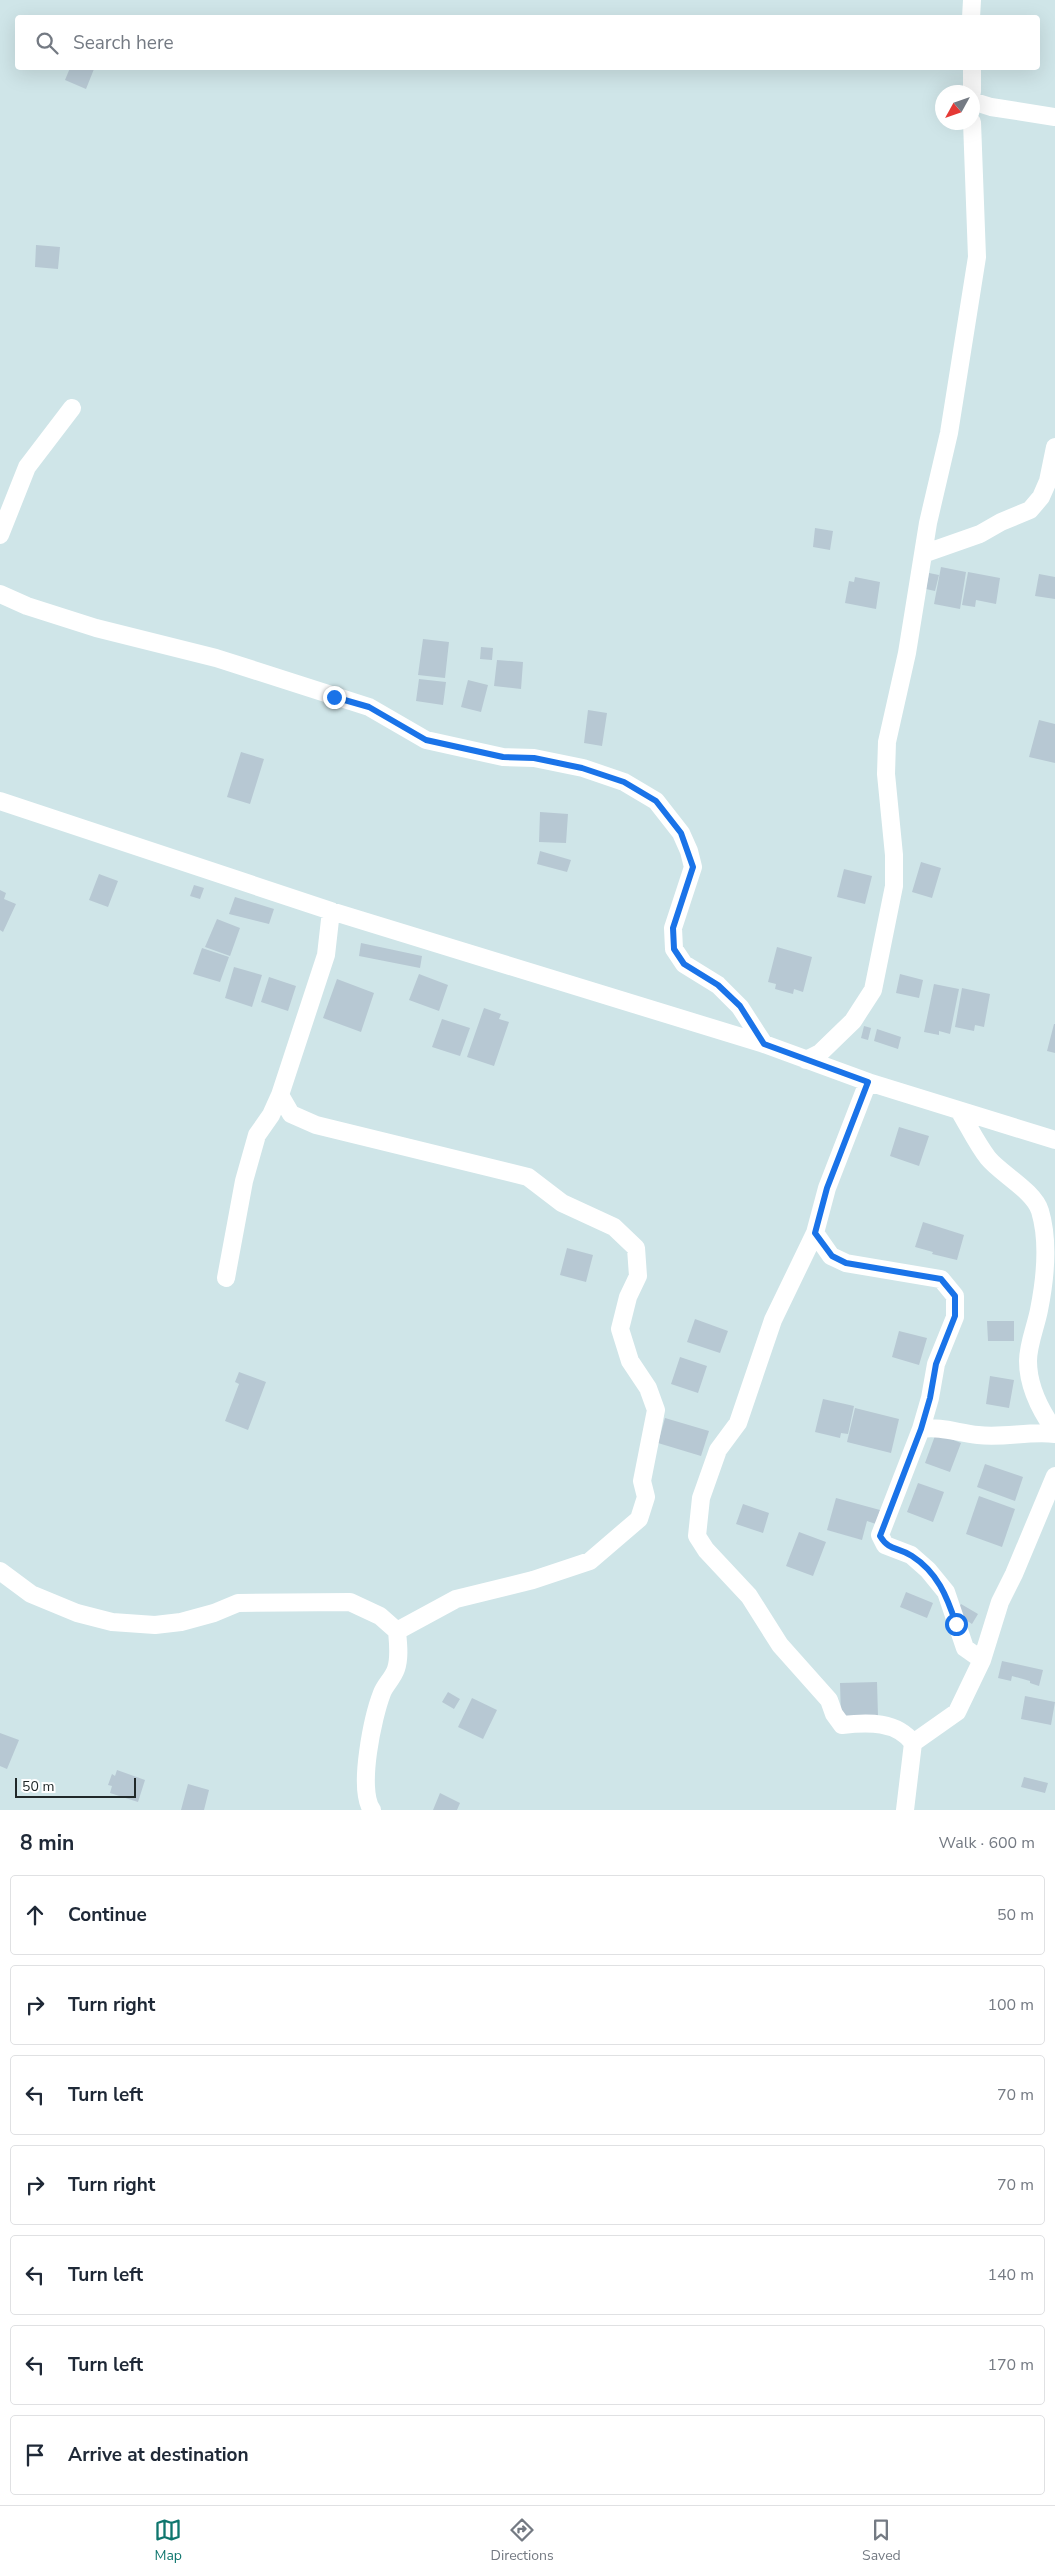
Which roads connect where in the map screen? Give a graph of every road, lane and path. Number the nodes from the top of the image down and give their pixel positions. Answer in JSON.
{"nodes":[{"id":1,"x":972,"y":0,"type":"edge"},
{"id":2,"x":971,"y":15,"type":"edge"},
{"id":3,"x":972,"y":70,"type":"edge"},
{"id":4,"x":972,"y":85,"type":"edge"},
{"id":5,"x":980,"y":103,"type":"edge"},
{"id":6,"x":1055,"y":117,"type":"edge"},
{"id":7,"x":972,"y":130,"type":"edge"},
{"id":8,"x":72,"y":408,"type":"dead end"},
{"id":9,"x":1055,"y":447,"type":"edge"},
{"id":10,"x":0,"y":535,"type":"edge"},
{"id":11,"x":923,"y":554,"type":"junction"},
{"id":12,"x":0,"y":594,"type":"edge"},
{"id":13,"x":0,"y":800,"type":"edge"},
{"id":14,"x":331,"y":911,"type":"junction"},
{"id":15,"x":764,"y":1044,"type":"junction"},
{"id":16,"x":806,"y":1060,"type":"junction"},
{"id":17,"x":868,"y":1082,"type":"junction"},
{"id":18,"x":280,"y":1095,"type":"junction"},
{"id":19,"x":960,"y":1112,"type":"junction"},
{"id":20,"x":1055,"y":1140,"type":"edge"},
{"id":21,"x":815,"y":1233,"type":"junction"},
{"id":22,"x":226,"y":1278,"type":"dead end"},
{"id":23,"x":921,"y":1429,"type":"junction"},
{"id":24,"x":1055,"y":1432,"type":"edge"},
{"id":25,"x":1055,"y":1476,"type":"edge"},
{"id":26,"x":0,"y":1571,"type":"edge"},
{"id":27,"x":397,"y":1631,"type":"junction"},
{"id":28,"x":982,"y":1660,"type":"junction"},
{"id":29,"x":913,"y":1743,"type":"junction"},
{"id":30,"x":372,"y":1810,"type":"edge"},
{"id":31,"x":905,"y":1810,"type":"edge"}],
"edges":[{"from":1,"to":2,"type":"street"},
{"from":3,"to":4,"type":"street"},
{"from":5,"to":6,"type":"street"},
{"from":7,"to":11,"type":"street"},
{"from":8,"to":10,"type":"street"},
{"from":9,"to":11,"type":"street"},
{"from":11,"to":16,"type":"street"},
{"from":12,"to":15,"type":"street"},
{"from":13,"to":14,"type":"street"},
{"from":14,"to":15,"type":"street"},
{"from":14,"to":18,"type":"street"},
{"from":15,"to":16,"type":"street"},
{"from":16,"to":17,"type":"street"},
{"from":17,"to":19,"type":"street"},
{"from":17,"to":21,"type":"street"},
{"from":18,"to":22,"type":"street"},
{"from":18,"to":27,"type":"street"},
{"from":19,"to":20,"type":"street"},
{"from":19,"to":24,"type":"street"},
{"from":21,"to":23,"type":"street"},
{"from":21,"to":29,"type":"street"},
{"from":23,"to":24,"type":"street"},
{"from":23,"to":28,"type":"street"},
{"from":25,"to":28,"type":"street"},
{"from":26,"to":27,"type":"street"},
{"from":27,"to":30,"type":"street"},
{"from":28,"to":29,"type":"street"},
{"from":29,"to":31,"type":"street"}]}
